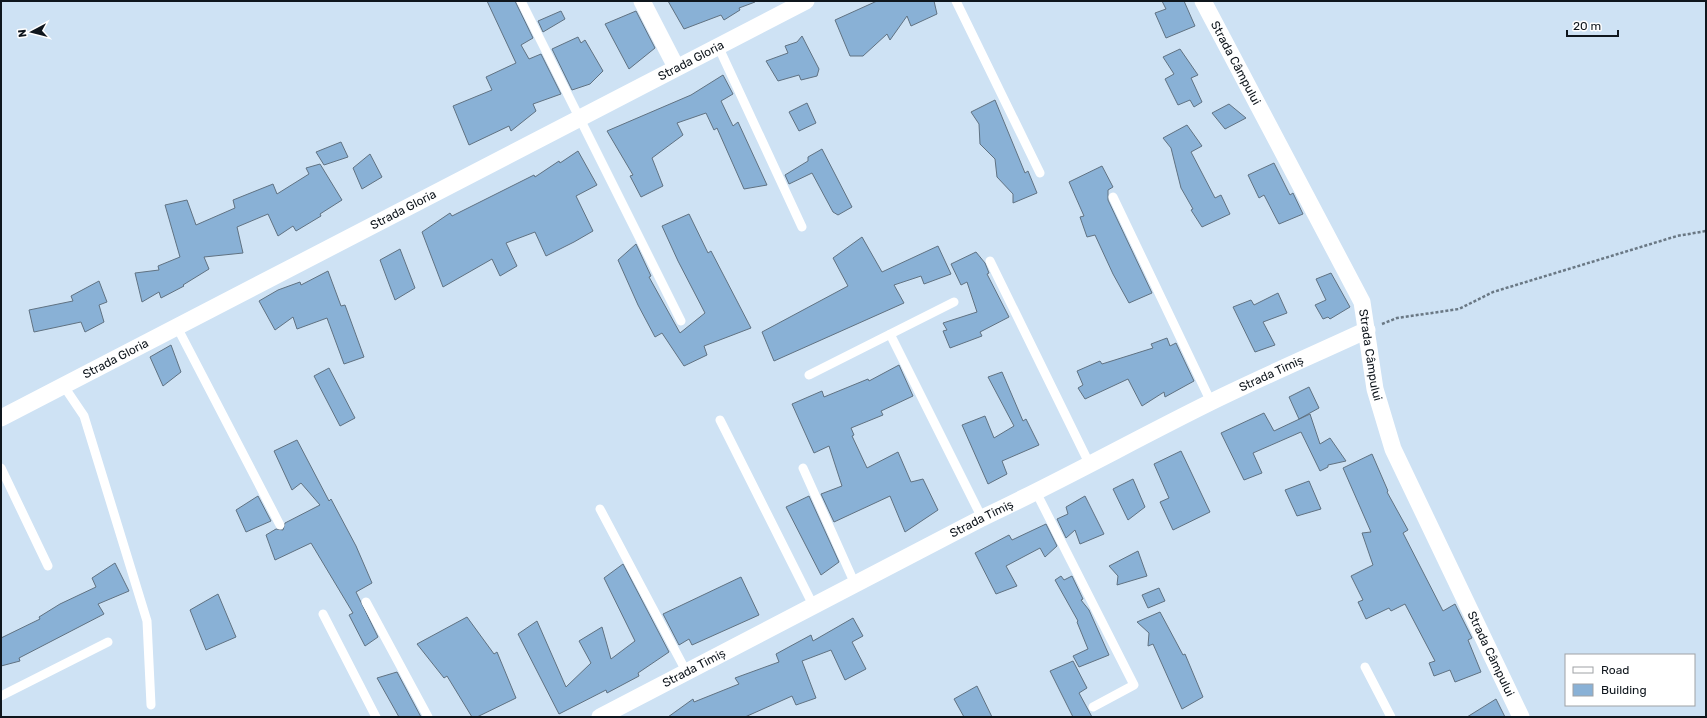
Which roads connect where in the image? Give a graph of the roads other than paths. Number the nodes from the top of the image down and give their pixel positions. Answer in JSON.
{"nodes":[{"id":1,"x":521,"y":1,"type":"edge"},
{"id":2,"x":642,"y":1,"type":"edge"},
{"id":3,"x":806,"y":1,"type":"edge"},
{"id":4,"x":956,"y":1,"type":"edge"},
{"id":5,"x":1204,"y":1,"type":"edge"},
{"id":6,"x":718,"y":46,"type":"junction"},
{"id":7,"x":676,"y":67,"type":"junction"},
{"id":8,"x":580,"y":119,"type":"junction"},
{"id":9,"x":1040,"y":173,"type":"dead end"},
{"id":10,"x":1112,"y":196,"type":"dead end"},
{"id":11,"x":802,"y":227,"type":"dead end"},
{"id":12,"x":990,"y":261,"type":"dead end"},
{"id":13,"x":954,"y":302,"type":"dead end"},
{"id":14,"x":681,"y":321,"type":"dead end"},
{"id":15,"x":177,"y":327,"type":"junction"},
{"id":16,"x":1367,"y":330,"type":"junction"},
{"id":17,"x":890,"y":334,"type":"junction"},
{"id":18,"x":809,"y":375,"type":"dead end"},
{"id":19,"x":63,"y":385,"type":"junction"},
{"id":20,"x":1211,"y":402,"type":"junction"},
{"id":21,"x":1,"y":418,"type":"edge"},
{"id":22,"x":720,"y":420,"type":"dead end"},
{"id":23,"x":1089,"y":463,"type":"junction"},
{"id":24,"x":1,"y":468,"type":"edge"},
{"id":25,"x":803,"y":468,"type":"dead end"},
{"id":26,"x":1036,"y":492,"type":"junction"},
{"id":27,"x":600,"y":509,"type":"dead end"},
{"id":28,"x":982,"y":518,"type":"junction"},
{"id":29,"x":280,"y":525,"type":"dead end"},
{"id":30,"x":48,"y":566,"type":"dead end"},
{"id":31,"x":855,"y":584,"type":"junction"},
{"id":32,"x":366,"y":602,"type":"dead end"},
{"id":33,"x":813,"y":605,"type":"junction"},
{"id":34,"x":323,"y":614,"type":"dead end"},
{"id":35,"x":108,"y":642,"type":"dead end"},
{"id":36,"x":1366,"y":667,"type":"dead end"},
{"id":37,"x":686,"y":671,"type":"junction"},
{"id":38,"x":1,"y":696,"type":"edge"},
{"id":39,"x":151,"y":706,"type":"dead end"},
{"id":40,"x":1093,"y":707,"type":"dead end"},
{"id":41,"x":603,"y":716,"type":"edge"},
{"id":42,"x":376,"y":717,"type":"edge"},
{"id":43,"x":428,"y":717,"type":"edge"},
{"id":44,"x":1391,"y":717,"type":"edge"},
{"id":45,"x":1520,"y":717,"type":"edge"}],
"edges":[{"from":1,"to":8,"type":"lane"},
{"from":2,"to":7,"type":"street"},
{"from":3,"to":6,"type":"street","name":"Strada Gloria"},
{"from":4,"to":9,"type":"lane"},
{"from":5,"to":16,"type":"street","name":"Strada Câmpului"},
{"from":6,"to":7,"type":"street","name":"Strada Gloria"},
{"from":6,"to":11,"type":"lane"},
{"from":7,"to":8,"type":"street","name":"Strada Gloria"},
{"from":8,"to":14,"type":"lane"},
{"from":8,"to":15,"type":"street","name":"Strada Gloria"},
{"from":10,"to":20,"type":"lane"},
{"from":12,"to":23,"type":"lane"},
{"from":13,"to":17,"type":"lane"},
{"from":15,"to":19,"type":"street","name":"Strada Gloria"},
{"from":15,"to":29,"type":"lane"},
{"from":16,"to":20,"type":"street","name":"Strada Timiș"},
{"from":16,"to":45,"type":"street","name":"Strada Câmpului"},
{"from":17,"to":18,"type":"lane"},
{"from":17,"to":28,"type":"lane"},
{"from":19,"to":21,"type":"street","name":"Strada Gloria"},
{"from":19,"to":39,"type":"lane"},
{"from":20,"to":23,"type":"street","name":"Strada Timiș"},
{"from":22,"to":33,"type":"lane"},
{"from":23,"to":26,"type":"street","name":"Strada Timiș"},
{"from":24,"to":30,"type":"lane"},
{"from":25,"to":31,"type":"lane"},
{"from":26,"to":28,"type":"street","name":"Strada Timiș"},
{"from":26,"to":40,"type":"lane"},
{"from":27,"to":37,"type":"lane"},
{"from":28,"to":31,"type":"street","name":"Strada Timiș"},
{"from":31,"to":33,"type":"street","name":"Strada Timiș"},
{"from":32,"to":43,"type":"lane"},
{"from":33,"to":37,"type":"street","name":"Strada Timiș"},
{"from":34,"to":42,"type":"lane"},
{"from":35,"to":38,"type":"lane"},
{"from":36,"to":44,"type":"lane"},
{"from":37,"to":41,"type":"street","name":"Strada Timiș"}]}
